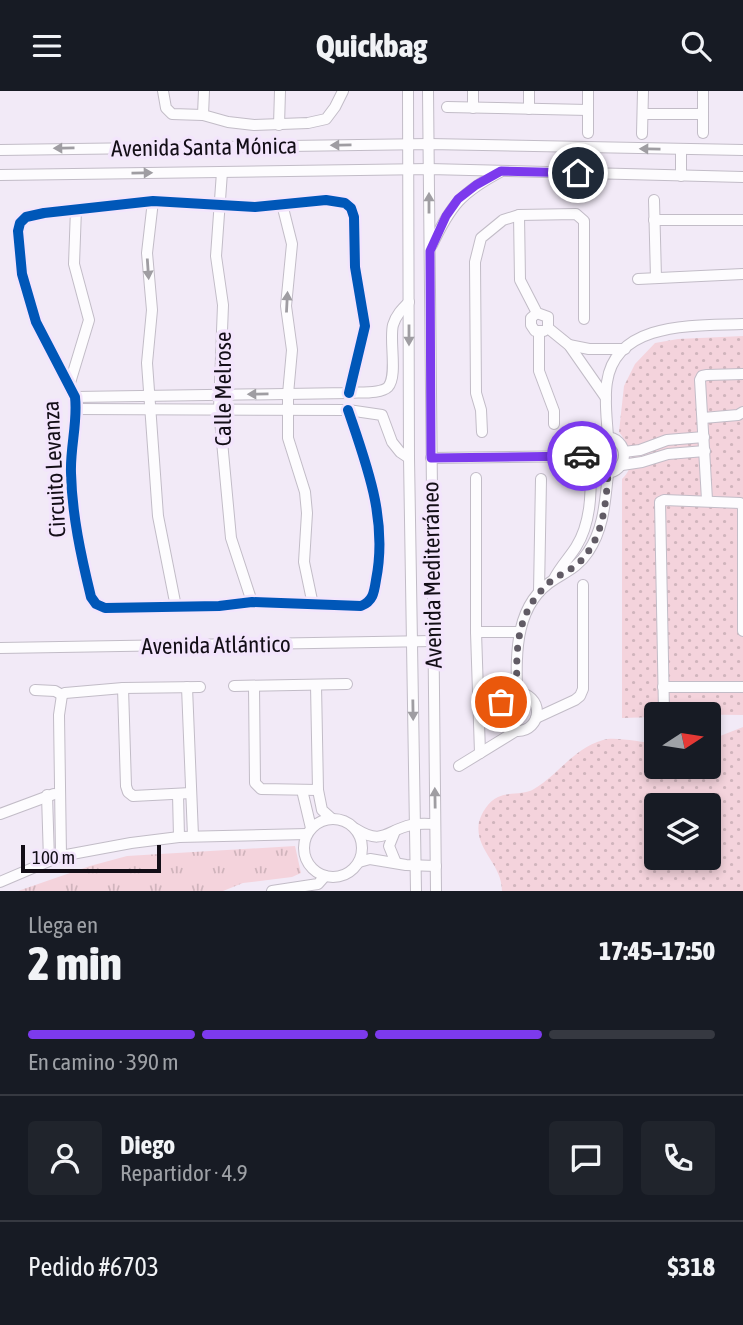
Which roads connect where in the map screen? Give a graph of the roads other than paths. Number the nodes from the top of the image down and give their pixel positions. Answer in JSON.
{"nodes":[{"id":1,"x":163,"y":91,"type":"edge"},
{"id":2,"x":204,"y":91,"type":"edge"},
{"id":3,"x":280,"y":91,"type":"edge"},
{"id":4,"x":343,"y":91,"type":"edge"},
{"id":5,"x":408,"y":91,"type":"edge"},
{"id":6,"x":428,"y":91,"type":"edge"},
{"id":7,"x":473,"y":91,"type":"edge"},
{"id":8,"x":529,"y":91,"type":"edge"},
{"id":9,"x":588,"y":91,"type":"edge"},
{"id":10,"x":643,"y":91,"type":"edge"},
{"id":11,"x":703,"y":91,"type":"edge"},
{"id":12,"x":447,"y":107,"type":"dead end"},
{"id":13,"x":473,"y":107,"type":"junction"},
{"id":14,"x":529,"y":109,"type":"junction"},
{"id":15,"x":588,"y":110,"type":"junction"},
{"id":16,"x":643,"y":114,"type":"junction"},
{"id":17,"x":703,"y":114,"type":"junction"},
{"id":18,"x":203,"y":115,"type":"junction"},
{"id":19,"x":279,"y":125,"type":"junction"},
{"id":20,"x":588,"y":133,"type":"dead end"},
{"id":21,"x":703,"y":133,"type":"dead end"},
{"id":22,"x":642,"y":134,"type":"dead end"},
{"id":23,"x":409,"y":144,"type":"junction"},
{"id":24,"x":429,"y":144,"type":"junction"},
{"id":25,"x":681,"y":149,"type":"junction"},
{"id":26,"x":0,"y":150,"type":"edge"},
{"id":27,"x":743,"y":150,"type":"edge"},
{"id":28,"x":429,"y":169,"type":"junction"},
{"id":29,"x":409,"y":170,"type":"junction"},
{"id":30,"x":501,"y":171,"type":"junction"},
{"id":31,"x":222,"y":172,"type":"junction"},
{"id":32,"x":0,"y":175,"type":"edge"},
{"id":33,"x":681,"y":176,"type":"junction"},
{"id":34,"x":743,"y":177,"type":"edge"},
{"id":35,"x":654,"y":200,"type":"dead end"},
{"id":36,"x":153,"y":201,"type":"junction"},
{"id":37,"x":221,"y":204,"type":"junction"},
{"id":38,"x":282,"y":204,"type":"junction"},
{"id":39,"x":75,"y":209,"type":"junction"},
{"id":40,"x":519,"y":215,"type":"junction"},
{"id":41,"x":654,"y":220,"type":"junction"},
{"id":42,"x":743,"y":221,"type":"edge"},
{"id":43,"x":430,"y":251,"type":"junction"},
{"id":44,"x":743,"y":274,"type":"edge"},
{"id":45,"x":656,"y":278,"type":"junction"},
{"id":46,"x":638,"y":279,"type":"dead end"},
{"id":47,"x":409,"y":302,"type":"junction"},
{"id":48,"x":584,"y":319,"type":"dead end"},
{"id":49,"x":743,"y":324,"type":"edge"},
{"id":50,"x":543,"y":330,"type":"junction"},
{"id":51,"x":569,"y":345,"type":"junction"},
{"id":52,"x":625,"y":349,"type":"junction"},
{"id":53,"x":743,"y":374,"type":"edge"},
{"id":54,"x":349,"y":393,"type":"junction"},
{"id":55,"x":288,"y":394,"type":"junction"},
{"id":56,"x":219,"y":395,"type":"junction"},
{"id":57,"x":150,"y":396,"type":"junction"},
{"id":58,"x":73,"y":397,"type":"junction"},
{"id":59,"x":606,"y":398,"type":"junction"},
{"id":60,"x":219,"y":409,"type":"junction"},
{"id":61,"x":287,"y":409,"type":"junction"},
{"id":62,"x":152,"y":410,"type":"junction"},
{"id":63,"x":348,"y":410,"type":"junction"},
{"id":64,"x":743,"y":412,"type":"edge"},
{"id":65,"x":703,"y":418,"type":"junction"},
{"id":66,"x":554,"y":424,"type":"dead end"},
{"id":67,"x":482,"y":432,"type":"dead end"},
{"id":68,"x":608,"y":437,"type":"junction"},
{"id":69,"x":704,"y":437,"type":"junction"},
{"id":70,"x":656,"y":443,"type":"junction"},
{"id":71,"x":705,"y":451,"type":"junction"},
{"id":72,"x":624,"y":452,"type":"junction"},
{"id":73,"x":659,"y":456,"type":"junction"},
{"id":74,"x":409,"y":458,"type":"junction"},
{"id":75,"x":431,"y":458,"type":"junction"},
{"id":76,"x":589,"y":461,"type":"junction"},
{"id":77,"x":622,"y":465,"type":"junction"},
{"id":78,"x":608,"y":474,"type":"junction"},
{"id":79,"x":476,"y":478,"type":"dead end"},
{"id":80,"x":541,"y":479,"type":"dead end"},
{"id":81,"x":707,"y":500,"type":"junction"},
{"id":82,"x":554,"y":579,"type":"junction"},
{"id":83,"x":583,"y":585,"type":"dead end"},
{"id":84,"x":539,"y":592,"type":"junction"},
{"id":85,"x":252,"y":603,"type":"junction"},
{"id":86,"x":313,"y":605,"type":"junction"},
{"id":87,"x":176,"y":607,"type":"junction"},
{"id":88,"x":743,"y":631,"type":"edge"},
{"id":89,"x":476,"y":632,"type":"junction"},
{"id":90,"x":519,"y":632,"type":"junction"},
{"id":91,"x":433,"y":641,"type":"junction"},
{"id":92,"x":412,"y":642,"type":"junction"},
{"id":93,"x":0,"y":648,"type":"edge"},
{"id":94,"x":346,"y":684,"type":"dead end"},
{"id":95,"x":316,"y":685,"type":"junction"},
{"id":96,"x":234,"y":686,"type":"dead end"},
{"id":97,"x":254,"y":686,"type":"junction"},
{"id":98,"x":187,"y":687,"type":"junction"},
{"id":99,"x":200,"y":687,"type":"dead end"},
{"id":100,"x":663,"y":687,"type":"junction"},
{"id":101,"x":743,"y":687,"type":"edge"},
{"id":102,"x":123,"y":688,"type":"junction"},
{"id":103,"x":35,"y":690,"type":"dead end"},
{"id":104,"x":517,"y":692,"type":"junction"},
{"id":105,"x":62,"y":695,"type":"junction"},
{"id":106,"x":664,"y":702,"type":"edge"},
{"id":107,"x":536,"y":718,"type":"junction"},
{"id":108,"x":516,"y":731,"type":"junction"},
{"id":109,"x":480,"y":753,"type":"junction"},
{"id":110,"x":459,"y":766,"type":"dead end"},
{"id":111,"x":302,"y":790,"type":"junction"},
{"id":112,"x":318,"y":790,"type":"junction"},
{"id":113,"x":60,"y":793,"type":"junction"},
{"id":114,"x":191,"y":793,"type":"junction"},
{"id":115,"x":178,"y":794,"type":"junction"},
{"id":116,"x":47,"y":795,"type":"junction"},
{"id":117,"x":0,"y":814,"type":"edge"},
{"id":118,"x":331,"y":818,"type":"junction"},
{"id":119,"x":414,"y":824,"type":"junction"},
{"id":120,"x":435,"y":824,"type":"junction"},
{"id":121,"x":356,"y":829,"type":"junction"},
{"id":122,"x":309,"y":831,"type":"junction"},
{"id":123,"x":395,"y":831,"type":"junction"},
{"id":124,"x":193,"y":836,"type":"junction"},
{"id":125,"x":179,"y":837,"type":"junction"},
{"id":126,"x":61,"y":856,"type":"junction"},
{"id":127,"x":50,"y":860,"type":"junction"},
{"id":128,"x":359,"y":862,"type":"junction"},
{"id":129,"x":308,"y":863,"type":"junction"},
{"id":130,"x":396,"y":863,"type":"junction"},
{"id":131,"x":416,"y":865,"type":"junction"},
{"id":132,"x":436,"y":866,"type":"junction"},
{"id":133,"x":0,"y":882,"type":"edge"},
{"id":134,"x":321,"y":884,"type":"edge"},
{"id":135,"x":304,"y":888,"type":"edge"},
{"id":136,"x":272,"y":891,"type":"edge"},
{"id":137,"x":416,"y":891,"type":"edge"},
{"id":138,"x":436,"y":891,"type":"edge"}],
"edges":[{"from":1,"to":18,"type":"street"},
{"from":2,"to":18,"type":"street"},
{"from":3,"to":19,"type":"street"},
{"from":4,"to":19,"type":"street"},
{"from":5,"to":23,"type":"street","name":"Avenida Mediterráneo"},
{"from":6,"to":24,"type":"street","name":"Avenida Mediterráneo"},
{"from":7,"to":13,"type":"street"},
{"from":8,"to":14,"type":"street"},
{"from":9,"to":15,"type":"street"},
{"from":10,"to":16,"type":"street"},
{"from":11,"to":17,"type":"street"},
{"from":12,"to":13,"type":"street"},
{"from":13,"to":14,"type":"street"},
{"from":14,"to":15,"type":"street"},
{"from":15,"to":20,"type":"street"},
{"from":16,"to":17,"type":"street"},
{"from":16,"to":22,"type":"street"},
{"from":17,"to":21,"type":"street"},
{"from":18,"to":19,"type":"street"},
{"from":23,"to":24,"type":"street","name":"Avenida Santa Mónica"},
{"from":23,"to":26,"type":"street","name":"Avenida Santa Mónica","one_way":true},
{"from":23,"to":29,"type":"street","name":"Avenida Mediterráneo"},
{"from":25,"to":24,"type":"street","one_way":true},
{"from":24,"to":28,"type":"street","name":"Avenida Mediterráneo"},
{"from":25,"to":27,"type":"street"},
{"from":25,"to":33,"type":"street"},
{"from":28,"to":29,"type":"street","name":"Avenida Santa Mónica"},
{"from":28,"to":30,"type":"street"},
{"from":43,"to":28,"type":"street","name":"Avenida Mediterráneo","one_way":true},
{"from":29,"to":31,"type":"street","name":"Avenida Santa Mónica"},
{"from":29,"to":47,"type":"street","name":"Avenida Mediterráneo"},
{"from":30,"to":33,"type":"street"},
{"from":30,"to":43,"type":"street"},
{"from":32,"to":31,"type":"street","name":"Avenida Santa Mónica","one_way":true},
{"from":31,"to":37,"type":"street","name":"Calle Melrose"},
{"from":33,"to":34,"type":"street"},
{"from":35,"to":41,"type":"street"},
{"from":36,"to":37,"type":"street","name":"Circuito Levanza"},
{"from":36,"to":39,"type":"street","name":"Circuito Levanza"},
{"from":36,"to":57,"type":"street","one_way":true},
{"from":37,"to":38,"type":"street","name":"Circuito Levanza"},
{"from":37,"to":56,"type":"street","name":"Calle Melrose"},
{"from":38,"to":54,"type":"street","name":"Circuito Levanza"},
{"from":55,"to":38,"type":"street","one_way":true},
{"from":39,"to":58,"type":"street"},
{"from":39,"to":58,"type":"street","name":"Circuito Levanza"},
{"from":40,"to":48,"type":"street"},
{"from":40,"to":50,"type":"street"},
{"from":40,"to":67,"type":"street"},
{"from":41,"to":42,"type":"street"},
{"from":41,"to":45,"type":"street"},
{"from":43,"to":75,"type":"street","name":"Avenida Mediterráneo"},
{"from":44,"to":45,"type":"street"},
{"from":45,"to":46,"type":"street"},
{"from":47,"to":54,"type":"street"},
{"from":47,"to":74,"type":"street","name":"Avenida Mediterráneo","one_way":true},
{"from":49,"to":52,"type":"street"},
{"from":50,"to":51,"type":"street"},
{"from":50,"to":66,"type":"street"},
{"from":51,"to":52,"type":"street"},
{"from":51,"to":59,"type":"street"},
{"from":52,"to":59,"type":"street"},
{"from":53,"to":65,"type":"street"},
{"from":54,"to":55,"type":"street"},
{"from":55,"to":56,"type":"street","one_way":true},
{"from":55,"to":61,"type":"street"},
{"from":56,"to":57,"type":"street"},
{"from":56,"to":60,"type":"street","name":"Calle Melrose"},
{"from":57,"to":58,"type":"street"},
{"from":57,"to":62,"type":"street"},
{"from":58,"to":62,"type":"street"},
{"from":58,"to":87,"type":"street","name":"Circuito Levanza"},
{"from":59,"to":68,"type":"street"},
{"from":60,"to":61,"type":"street"},
{"from":60,"to":62,"type":"street"},
{"from":60,"to":85,"type":"street","name":"Calle Melrose"},
{"from":61,"to":63,"type":"street"},
{"from":61,"to":86,"type":"street"},
{"from":62,"to":87,"type":"street"},
{"from":63,"to":74,"type":"street","name":"Avenida Mediterráneo"},
{"from":63,"to":86,"type":"street","name":"Circuito Levanza"},
{"from":64,"to":65,"type":"street"},
{"from":65,"to":69,"type":"street"},
{"from":68,"to":72,"type":"street"},
{"from":68,"to":76,"type":"street"},
{"from":69,"to":70,"type":"street"},
{"from":69,"to":71,"type":"street"},
{"from":70,"to":72,"type":"street"},
{"from":70,"to":73,"type":"street"},
{"from":71,"to":73,"type":"street"},
{"from":71,"to":81,"type":"street"},
{"from":72,"to":77,"type":"street"},
{"from":73,"to":77,"type":"street"},
{"from":74,"to":92,"type":"street","name":"Avenida Mediterráneo"},
{"from":75,"to":76,"type":"street"},
{"from":75,"to":91,"type":"street","name":"Avenida Mediterráneo"},
{"from":76,"to":78,"type":"street"},
{"from":76,"to":82,"type":"street"},
{"from":77,"to":78,"type":"street"},
{"from":78,"to":82,"type":"street"},
{"from":79,"to":89,"type":"street"},
{"from":80,"to":84,"type":"street"},
{"from":81,"to":88,"type":"street"},
{"from":81,"to":100,"type":"street"},
{"from":82,"to":84,"type":"street"},
{"from":83,"to":107,"type":"street"},
{"from":84,"to":90,"type":"street"},
{"from":85,"to":86,"type":"street","name":"Circuito Levanza"},
{"from":85,"to":87,"type":"street","name":"Circuito Levanza"},
{"from":89,"to":90,"type":"street"},
{"from":89,"to":109,"type":"street"},
{"from":90,"to":104,"type":"street"},
{"from":91,"to":92,"type":"street","name":"Avenida Atlántico"},
{"from":120,"to":91,"type":"street","name":"Avenida Mediterráneo","one_way":true},
{"from":92,"to":93,"type":"street","name":"Avenida Atlántico"},
{"from":92,"to":119,"type":"street","name":"Avenida Mediterráneo","one_way":true},
{"from":94,"to":95,"type":"street"},
{"from":95,"to":97,"type":"street"},
{"from":95,"to":112,"type":"street"},
{"from":96,"to":97,"type":"street"},
{"from":97,"to":111,"type":"street"},
{"from":98,"to":99,"type":"street"},
{"from":98,"to":102,"type":"street"},
{"from":98,"to":114,"type":"street"},
{"from":100,"to":101,"type":"street"},
{"from":100,"to":106,"type":"street"},
{"from":102,"to":105,"type":"street"},
{"from":102,"to":115,"type":"street"},
{"from":103,"to":105,"type":"street"},
{"from":104,"to":107,"type":"street"},
{"from":104,"to":108,"type":"street"},
{"from":105,"to":113,"type":"street"},
{"from":107,"to":108,"type":"street"},
{"from":108,"to":109,"type":"street"},
{"from":109,"to":110,"type":"street"},
{"from":111,"to":112,"type":"street"},
{"from":111,"to":122,"type":"street"},
{"from":112,"to":118,"type":"street"},
{"from":113,"to":116,"type":"street"},
{"from":113,"to":126,"type":"street"},
{"from":114,"to":115,"type":"street"},
{"from":114,"to":124,"type":"street"},
{"from":115,"to":125,"type":"street"},
{"from":116,"to":117,"type":"street"},
{"from":116,"to":127,"type":"street"},
{"from":118,"to":121,"type":"street"},
{"from":118,"to":122,"type":"street"},
{"from":119,"to":120,"type":"street"},
{"from":119,"to":123,"type":"street"},
{"from":119,"to":131,"type":"street","name":"Avenida Mediterráneo"},
{"from":120,"to":132,"type":"street","name":"Avenida Mediterráneo"},
{"from":121,"to":123,"type":"street"},
{"from":121,"to":128,"type":"street"},
{"from":122,"to":124,"type":"street"},
{"from":122,"to":129,"type":"street"},
{"from":123,"to":130,"type":"street"},
{"from":124,"to":125,"type":"street"},
{"from":125,"to":126,"type":"street"},
{"from":126,"to":127,"type":"street"},
{"from":127,"to":133,"type":"street"},
{"from":128,"to":130,"type":"street"},
{"from":128,"to":134,"type":"street"},
{"from":129,"to":134,"type":"street"},
{"from":129,"to":135,"type":"street"},
{"from":130,"to":131,"type":"street"},
{"from":131,"to":132,"type":"street"},
{"from":131,"to":137,"type":"street","name":"Avenida Mediterráneo"},
{"from":132,"to":138,"type":"street","name":"Avenida Mediterráneo"},
{"from":134,"to":135,"type":"street"},
{"from":135,"to":136,"type":"street"}]}
